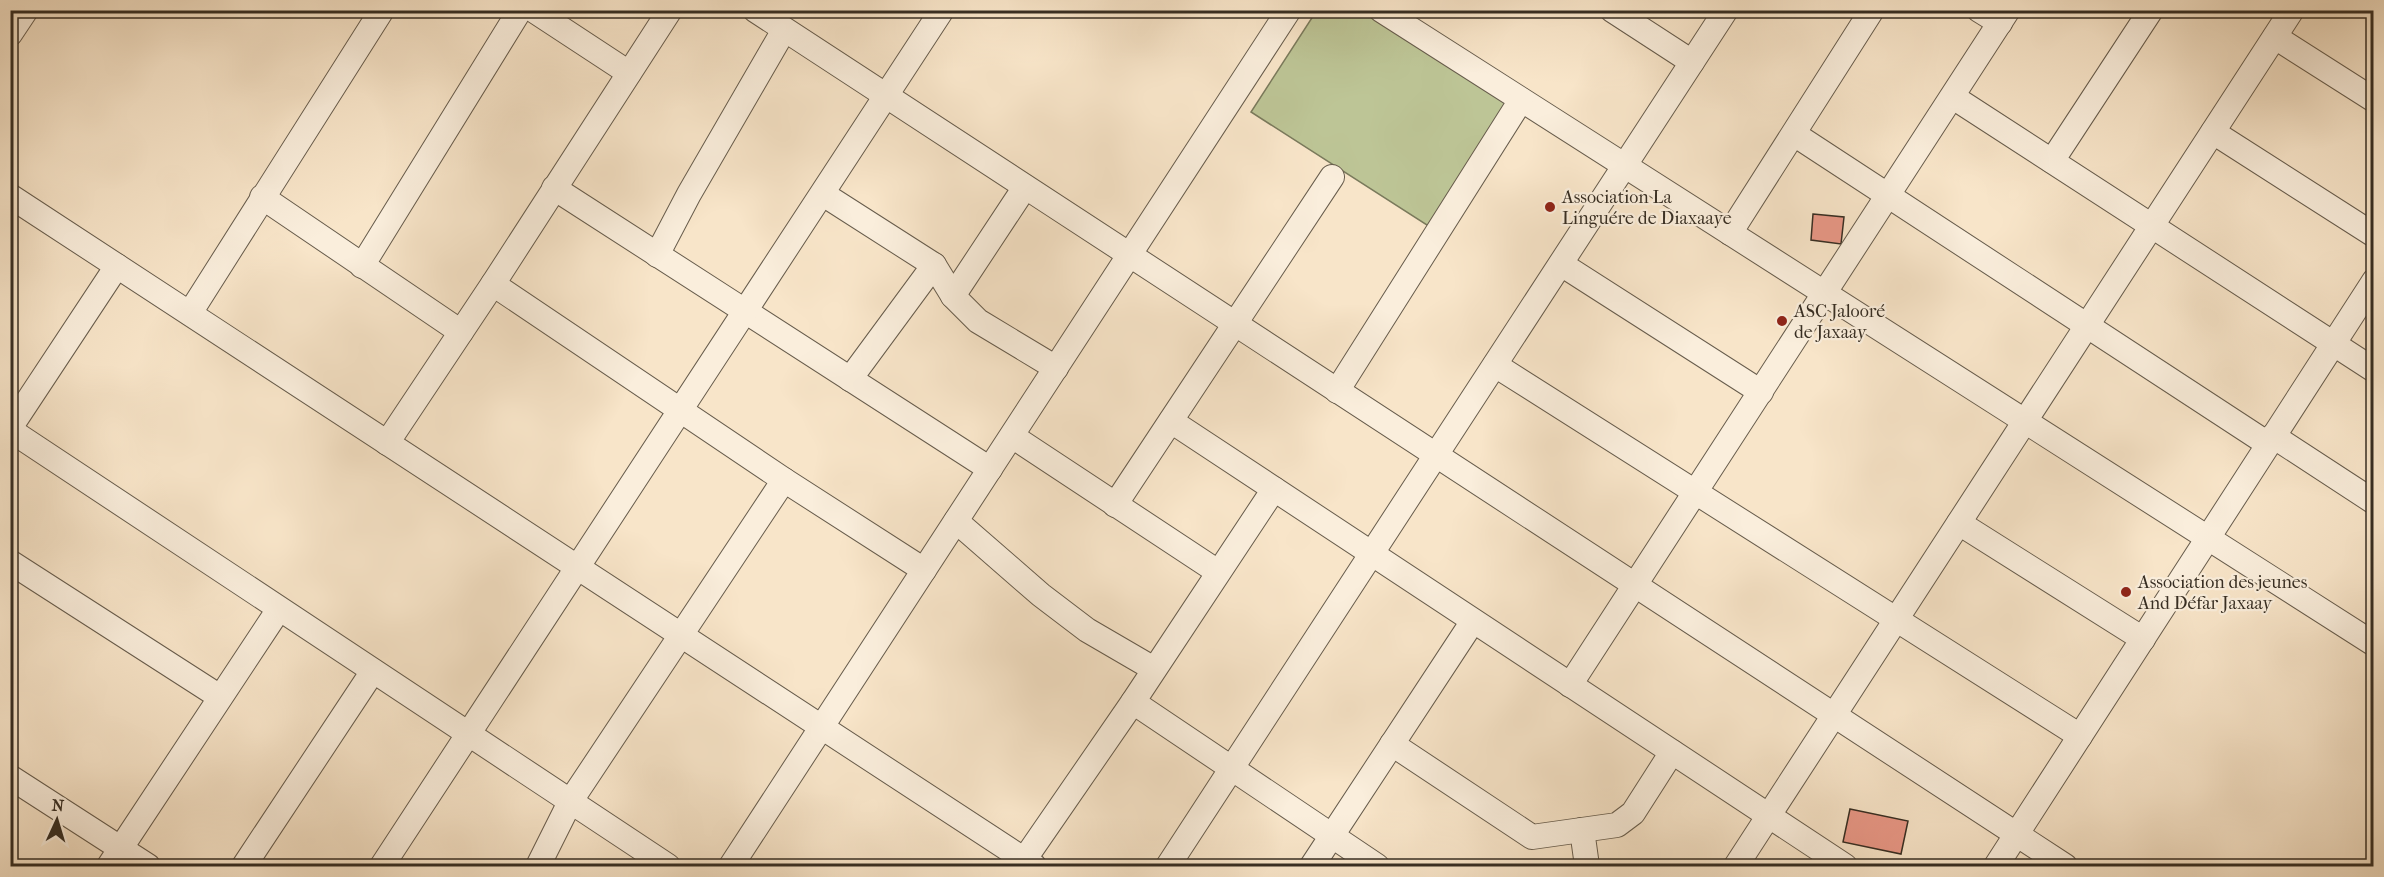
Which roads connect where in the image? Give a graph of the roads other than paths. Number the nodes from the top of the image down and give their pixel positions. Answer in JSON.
{"nodes":[{"id":1,"x":26,"y":10,"type":"edge"},
{"id":2,"x":382,"y":10,"type":"edge"},
{"id":3,"x":520,"y":10,"type":"edge"},
{"id":4,"x":533,"y":10,"type":"edge"},
{"id":5,"x":670,"y":10,"type":"edge"},
{"id":6,"x":755,"y":10,"type":"edge"},
{"id":7,"x":942,"y":10,"type":"edge"},
{"id":8,"x":1289,"y":10,"type":"edge"},
{"id":9,"x":1381,"y":10,"type":"edge"},
{"id":10,"x":1612,"y":10,"type":"edge"},
{"id":11,"x":1726,"y":10,"type":"edge"},
{"id":12,"x":1872,"y":10,"type":"edge"},
{"id":13,"x":1979,"y":10,"type":"edge"},
{"id":14,"x":2151,"y":10,"type":"edge"},
{"id":15,"x":2292,"y":10,"type":"edge"},
{"id":16,"x":2004,"y":17,"type":"edge"},
{"id":17,"x":784,"y":30,"type":"junction"},
{"id":18,"x":10,"y":34,"type":"edge"},
{"id":19,"x":2275,"y":37,"type":"junction"},
{"id":20,"x":1692,"y":62,"type":"junction"},
{"id":21,"x":629,"y":73,"type":"junction"},
{"id":22,"x":886,"y":96,"type":"junction"},
{"id":23,"x":1953,"y":97,"type":"junction"},
{"id":24,"x":1521,"y":100,"type":"junction"},
{"id":25,"x":2373,"y":100,"type":"edge"},
{"id":26,"x":2213,"y":132,"type":"junction"},
{"id":27,"x":1794,"y":134,"type":"junction"},
{"id":28,"x":2052,"y":161,"type":"junction"},
{"id":29,"x":1625,"y":166,"type":"junction"},
{"id":30,"x":1332,"y":177,"type":"dead end"},
{"id":31,"x":1024,"y":187,"type":"junction"},
{"id":32,"x":554,"y":188,"type":"junction"},
{"id":33,"x":823,"y":194,"type":"junction"},
{"id":34,"x":1888,"y":195,"type":"junction"},
{"id":35,"x":10,"y":196,"type":"edge"},
{"id":36,"x":262,"y":197,"type":"junction"},
{"id":37,"x":2152,"y":226,"type":"junction"},
{"id":38,"x":1730,"y":233,"type":"junction"},
{"id":39,"x":2373,"y":235,"type":"edge"},
{"id":40,"x":657,"y":255,"type":"junction"},
{"id":41,"x":1129,"y":255,"type":"junction"},
{"id":42,"x":1561,"y":264,"type":"junction"},
{"id":43,"x":934,"y":265,"type":"junction"},
{"id":44,"x":117,"y":266,"type":"junction"},
{"id":45,"x":362,"y":266,"type":"junction"},
{"id":46,"x":2373,"y":281,"type":"edge"},
{"id":47,"x":493,"y":284,"type":"junction"},
{"id":48,"x":1825,"y":294,"type":"junction"},
{"id":49,"x":953,"y":296,"type":"junction"},
{"id":50,"x":746,"y":312,"type":"junction"},
{"id":51,"x":190,"y":314,"type":"junction"},
{"id":52,"x":1235,"y":324,"type":"junction"},
{"id":53,"x":2087,"y":325,"type":"junction"},
{"id":54,"x":461,"y":332,"type":"junction"},
{"id":55,"x":2333,"y":343,"type":"junction"},
{"id":56,"x":1495,"y":365,"type":"junction"},
{"id":57,"x":1056,"y":368,"type":"junction"},
{"id":58,"x":2373,"y":370,"type":"edge"},
{"id":59,"x":850,"y":379,"type":"junction"},
{"id":60,"x":1337,"y":391,"type":"junction"},
{"id":61,"x":1761,"y":392,"type":"junction"},
{"id":62,"x":680,"y":409,"type":"junction"},
{"id":63,"x":1171,"y":421,"type":"junction"},
{"id":64,"x":2025,"y":422,"type":"junction"},
{"id":65,"x":10,"y":429,"type":"edge"},
{"id":66,"x":1012,"y":436,"type":"junction"},
{"id":67,"x":2271,"y":440,"type":"junction"},
{"id":68,"x":387,"y":443,"type":"junction"},
{"id":69,"x":1436,"y":455,"type":"junction"},
{"id":70,"x":990,"y":469,"type":"junction"},
{"id":71,"x":784,"y":480,"type":"junction"},
{"id":72,"x":1274,"y":489,"type":"junction"},
{"id":73,"x":1696,"y":492,"type":"junction"},
{"id":74,"x":2373,"y":502,"type":"edge"},
{"id":75,"x":1115,"y":504,"type":"junction"},
{"id":76,"x":956,"y":521,"type":"junction"},
{"id":77,"x":1959,"y":523,"type":"junction"},
{"id":78,"x":2208,"y":538,"type":"junction"},
{"id":79,"x":1372,"y":554,"type":"junction"},
{"id":80,"x":10,"y":562,"type":"edge"},
{"id":81,"x":578,"y":567,"type":"junction"},
{"id":82,"x":924,"y":570,"type":"junction"},
{"id":83,"x":1218,"y":572,"type":"junction"},
{"id":84,"x":1635,"y":586,"type":"junction"},
{"id":85,"x":279,"y":609,"type":"junction"},
{"id":86,"x":1896,"y":620,"type":"junction"},
{"id":87,"x":1473,"y":621,"type":"junction"},
{"id":88,"x":681,"y":635,"type":"junction"},
{"id":89,"x":2143,"y":639,"type":"junction"},
{"id":90,"x":2372,"y":641,"type":"edge"},
{"id":91,"x":1154,"y":669,"type":"junction"},
{"id":92,"x":374,"y":671,"type":"junction"},
{"id":93,"x":1570,"y":685,"type":"junction"},
{"id":94,"x":220,"y":698,"type":"junction"},
{"id":95,"x":1133,"y":702,"type":"junction"},
{"id":96,"x":1834,"y":716,"type":"junction"},
{"id":97,"x":822,"y":727,"type":"junction"},
{"id":98,"x":468,"y":734,"type":"junction"},
{"id":99,"x":2080,"y":736,"type":"junction"},
{"id":100,"x":1392,"y":744,"type":"junction"},
{"id":101,"x":1672,"y":752,"type":"junction"},
{"id":102,"x":1232,"y":769,"type":"junction"},
{"id":103,"x":10,"y":777,"type":"edge"},
{"id":104,"x":570,"y":802,"type":"junction"},
{"id":105,"x":1768,"y":816,"type":"junction"},
{"id":106,"x":1582,"y":830,"type":"junction"},
{"id":107,"x":2016,"y":835,"type":"junction"},
{"id":108,"x":1332,"y":836,"type":"junction"},
{"id":109,"x":115,"y":858,"type":"edge"},
{"id":110,"x":1029,"y":863,"type":"edge"},
{"id":111,"x":148,"y":867,"type":"edge"},
{"id":112,"x":244,"y":867,"type":"edge"},
{"id":113,"x":382,"y":867,"type":"edge"},
{"id":114,"x":538,"y":867,"type":"edge"},
{"id":115,"x":668,"y":867,"type":"edge"},
{"id":116,"x":731,"y":867,"type":"edge"},
{"id":117,"x":1168,"y":867,"type":"edge"},
{"id":118,"x":1312,"y":867,"type":"edge"},
{"id":119,"x":1377,"y":867,"type":"edge"},
{"id":120,"x":1587,"y":867,"type":"edge"},
{"id":121,"x":1736,"y":867,"type":"edge"},
{"id":122,"x":1845,"y":867,"type":"edge"},
{"id":123,"x":1996,"y":867,"type":"edge"},
{"id":124,"x":2065,"y":867,"type":"edge"}],
"edges":[{"from":1,"to":18,"type":"street"},
{"from":2,"to":36,"type":"street"},
{"from":3,"to":45,"type":"street"},
{"from":4,"to":21,"type":"street"},
{"from":5,"to":21,"type":"street"},
{"from":6,"to":17,"type":"street"},
{"from":7,"to":22,"type":"street"},
{"from":8,"to":41,"type":"street"},
{"from":9,"to":24,"type":"street"},
{"from":10,"to":20,"type":"street"},
{"from":11,"to":20,"type":"street"},
{"from":12,"to":27,"type":"street"},
{"from":13,"to":16,"type":"street"},
{"from":14,"to":28,"type":"street"},
{"from":15,"to":19,"type":"street"},
{"from":16,"to":23,"type":"street"},
{"from":17,"to":22,"type":"street"},
{"from":17,"to":40,"type":"street"},
{"from":19,"to":25,"type":"street"},
{"from":19,"to":26,"type":"street"},
{"from":20,"to":29,"type":"street"},
{"from":21,"to":32,"type":"street"},
{"from":22,"to":31,"type":"street"},
{"from":22,"to":33,"type":"street"},
{"from":23,"to":28,"type":"street"},
{"from":23,"to":34,"type":"street"},
{"from":24,"to":29,"type":"street"},
{"from":24,"to":60,"type":"street"},
{"from":26,"to":37,"type":"street"},
{"from":26,"to":39,"type":"street"},
{"from":27,"to":34,"type":"street"},
{"from":27,"to":38,"type":"street"},
{"from":28,"to":37,"type":"street"},
{"from":29,"to":38,"type":"street"},
{"from":29,"to":42,"type":"street"},
{"from":30,"to":52,"type":"street"},
{"from":31,"to":41,"type":"street"},
{"from":31,"to":49,"type":"street"},
{"from":32,"to":40,"type":"street"},
{"from":32,"to":47,"type":"street"},
{"from":33,"to":43,"type":"street"},
{"from":33,"to":50,"type":"street"},
{"from":34,"to":48,"type":"street"},
{"from":34,"to":53,"type":"street"},
{"from":35,"to":44,"type":"street"},
{"from":36,"to":45,"type":"street"},
{"from":36,"to":51,"type":"street"},
{"from":37,"to":53,"type":"street"},
{"from":37,"to":55,"type":"street"},
{"from":38,"to":48,"type":"street"},
{"from":40,"to":50,"type":"street"},
{"from":41,"to":52,"type":"street"},
{"from":41,"to":57,"type":"street"},
{"from":42,"to":56,"type":"street"},
{"from":42,"to":61,"type":"street"},
{"from":43,"to":49,"type":"street"},
{"from":43,"to":59,"type":"street"},
{"from":44,"to":51,"type":"street"},
{"from":44,"to":65,"type":"street"},
{"from":45,"to":54,"type":"street"},
{"from":46,"to":55,"type":"street"},
{"from":47,"to":54,"type":"street"},
{"from":47,"to":62,"type":"street"},
{"from":48,"to":61,"type":"street"},
{"from":48,"to":64,"type":"street"},
{"from":49,"to":57,"type":"street"},
{"from":50,"to":59,"type":"street"},
{"from":50,"to":62,"type":"street"},
{"from":51,"to":68,"type":"street"},
{"from":52,"to":60,"type":"street"},
{"from":52,"to":63,"type":"street"},
{"from":53,"to":64,"type":"street"},
{"from":53,"to":67,"type":"street"},
{"from":54,"to":68,"type":"street"},
{"from":55,"to":58,"type":"street"},
{"from":55,"to":67,"type":"street"},
{"from":56,"to":69,"type":"street"},
{"from":56,"to":73,"type":"street"},
{"from":57,"to":66,"type":"street"},
{"from":59,"to":70,"type":"street"},
{"from":60,"to":69,"type":"street"},
{"from":61,"to":73,"type":"street"},
{"from":62,"to":71,"type":"street"},
{"from":62,"to":81,"type":"street"},
{"from":63,"to":72,"type":"street"},
{"from":63,"to":75,"type":"street"},
{"from":64,"to":77,"type":"street"},
{"from":64,"to":78,"type":"street"},
{"from":65,"to":85,"type":"street"},
{"from":66,"to":70,"type":"street"},
{"from":66,"to":75,"type":"street"},
{"from":67,"to":74,"type":"street"},
{"from":67,"to":78,"type":"street"},
{"from":68,"to":81,"type":"street"},
{"from":69,"to":79,"type":"street"},
{"from":69,"to":84,"type":"street"},
{"from":70,"to":76,"type":"street"},
{"from":71,"to":82,"type":"street"},
{"from":71,"to":88,"type":"street"},
{"from":72,"to":79,"type":"street"},
{"from":72,"to":83,"type":"street"},
{"from":73,"to":84,"type":"street"},
{"from":73,"to":86,"type":"street"},
{"from":75,"to":83,"type":"street"},
{"from":76,"to":82,"type":"street"},
{"from":76,"to":91,"type":"street"},
{"from":77,"to":86,"type":"street"},
{"from":77,"to":89,"type":"street"},
{"from":78,"to":89,"type":"street"},
{"from":78,"to":90,"type":"street"},
{"from":79,"to":87,"type":"street"},
{"from":79,"to":102,"type":"street"},
{"from":80,"to":94,"type":"street"},
{"from":81,"to":88,"type":"street"},
{"from":81,"to":98,"type":"street"},
{"from":82,"to":97,"type":"street"},
{"from":83,"to":91,"type":"street"},
{"from":84,"to":93,"type":"street"},
{"from":84,"to":96,"type":"street"},
{"from":85,"to":92,"type":"street"},
{"from":85,"to":94,"type":"street"},
{"from":86,"to":96,"type":"street"},
{"from":86,"to":99,"type":"street"},
{"from":87,"to":93,"type":"street"},
{"from":87,"to":100,"type":"street"},
{"from":88,"to":97,"type":"street"},
{"from":88,"to":104,"type":"street"},
{"from":89,"to":99,"type":"street"},
{"from":91,"to":95,"type":"street"},
{"from":92,"to":98,"type":"street"},
{"from":92,"to":112,"type":"street"},
{"from":93,"to":101,"type":"street"},
{"from":94,"to":109,"type":"street"},
{"from":95,"to":102,"type":"street"},
{"from":95,"to":110,"type":"street"},
{"from":96,"to":105,"type":"street"},
{"from":96,"to":107,"type":"street"},
{"from":97,"to":110,"type":"street"},
{"from":97,"to":116,"type":"street"},
{"from":98,"to":104,"type":"street"},
{"from":98,"to":113,"type":"street"},
{"from":99,"to":107,"type":"street"},
{"from":100,"to":106,"type":"street"},
{"from":100,"to":108,"type":"street"},
{"from":101,"to":105,"type":"street"},
{"from":101,"to":106,"type":"street"},
{"from":102,"to":108,"type":"street"},
{"from":102,"to":117,"type":"street"},
{"from":103,"to":109,"type":"street"},
{"from":104,"to":114,"type":"street"},
{"from":104,"to":115,"type":"street"},
{"from":105,"to":121,"type":"street"},
{"from":105,"to":122,"type":"street"},
{"from":106,"to":120,"type":"street"},
{"from":107,"to":123,"type":"street"},
{"from":107,"to":124,"type":"street"},
{"from":108,"to":118,"type":"street"},
{"from":108,"to":119,"type":"street"},
{"from":109,"to":111,"type":"street"}]}
